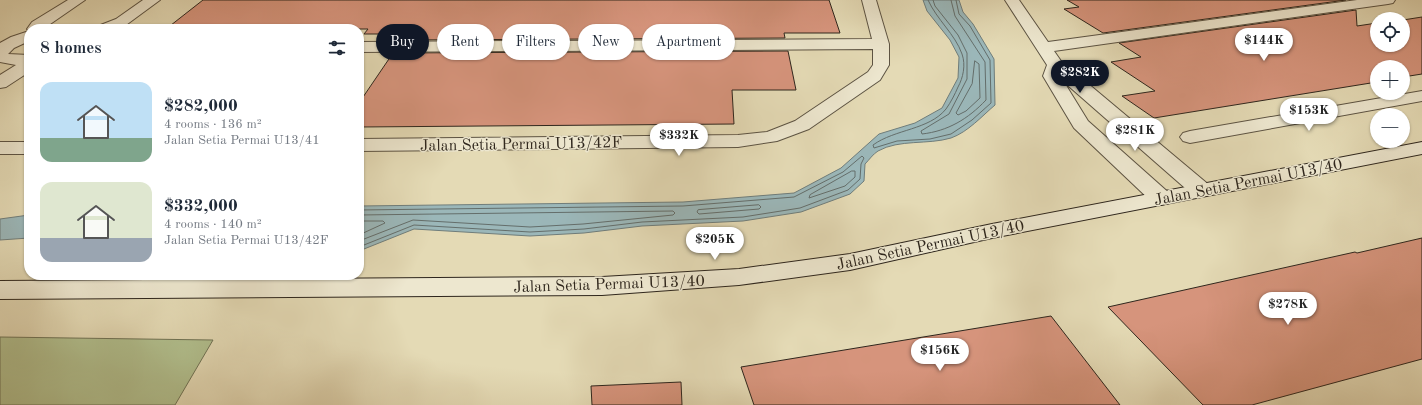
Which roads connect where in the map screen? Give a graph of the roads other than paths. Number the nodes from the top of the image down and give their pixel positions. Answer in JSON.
{"nodes":[{"id":1,"x":78,"y":0,"type":"edge"},
{"id":2,"x":153,"y":0,"type":"edge"},
{"id":3,"x":869,"y":0,"type":"edge"},
{"id":4,"x":1012,"y":0,"type":"edge"},
{"id":5,"x":1388,"y":0,"type":"edge"},
{"id":6,"x":39,"y":24,"type":"edge"},
{"id":7,"x":116,"y":24,"type":"edge"},
{"id":8,"x":24,"y":40,"type":"edge"},
{"id":9,"x":881,"y":44,"type":"junction"},
{"id":10,"x":364,"y":47,"type":"edge"},
{"id":11,"x":1043,"y":48,"type":"junction"},
{"id":12,"x":5,"y":54,"type":"edge"},
{"id":13,"x":24,"y":59,"type":"edge"},
{"id":14,"x":1055,"y":65,"type":"junction"},
{"id":15,"x":24,"y":67,"type":"edge"},
{"id":16,"x":0,"y":83,"type":"edge"},
{"id":17,"x":1422,"y":96,"type":"edge"},
{"id":18,"x":1190,"y":136,"type":"dead end"},
{"id":19,"x":364,"y":145,"type":"edge"},
{"id":20,"x":0,"y":148,"type":"edge"},
{"id":21,"x":24,"y":148,"type":"edge"},
{"id":22,"x":1422,"y":148,"type":"edge"},
{"id":23,"x":1201,"y":190,"type":"junction"},
{"id":24,"x":1161,"y":198,"type":"junction"},
{"id":25,"x":0,"y":290,"type":"edge"}],
"edges":[{"from":1,"to":6,"type":"street"},
{"from":2,"to":7,"type":"street"},
{"from":3,"to":9,"type":"street","name":"Jalan Setia Permai U13/42F"},
{"from":4,"to":11,"type":"street"},
{"from":5,"to":11,"type":"street"},
{"from":8,"to":12,"type":"street"},
{"from":9,"to":10,"type":"street"},
{"from":9,"to":19,"type":"street","name":"Jalan Setia Permai U13/42F"},
{"from":11,"to":14,"type":"street"},
{"from":12,"to":13,"type":"street"},
{"from":14,"to":23,"type":"street"},
{"from":14,"to":24,"type":"street"},
{"from":15,"to":16,"type":"street"},
{"from":17,"to":18,"type":"street"},
{"from":20,"to":21,"type":"street"},
{"from":22,"to":23,"type":"street","name":"Jalan Setia Permai U13/40"},
{"from":23,"to":24,"type":"street","name":"Jalan Setia Permai U13/40"},
{"from":24,"to":25,"type":"street","name":"Jalan Setia Permai U13/40"}]}
